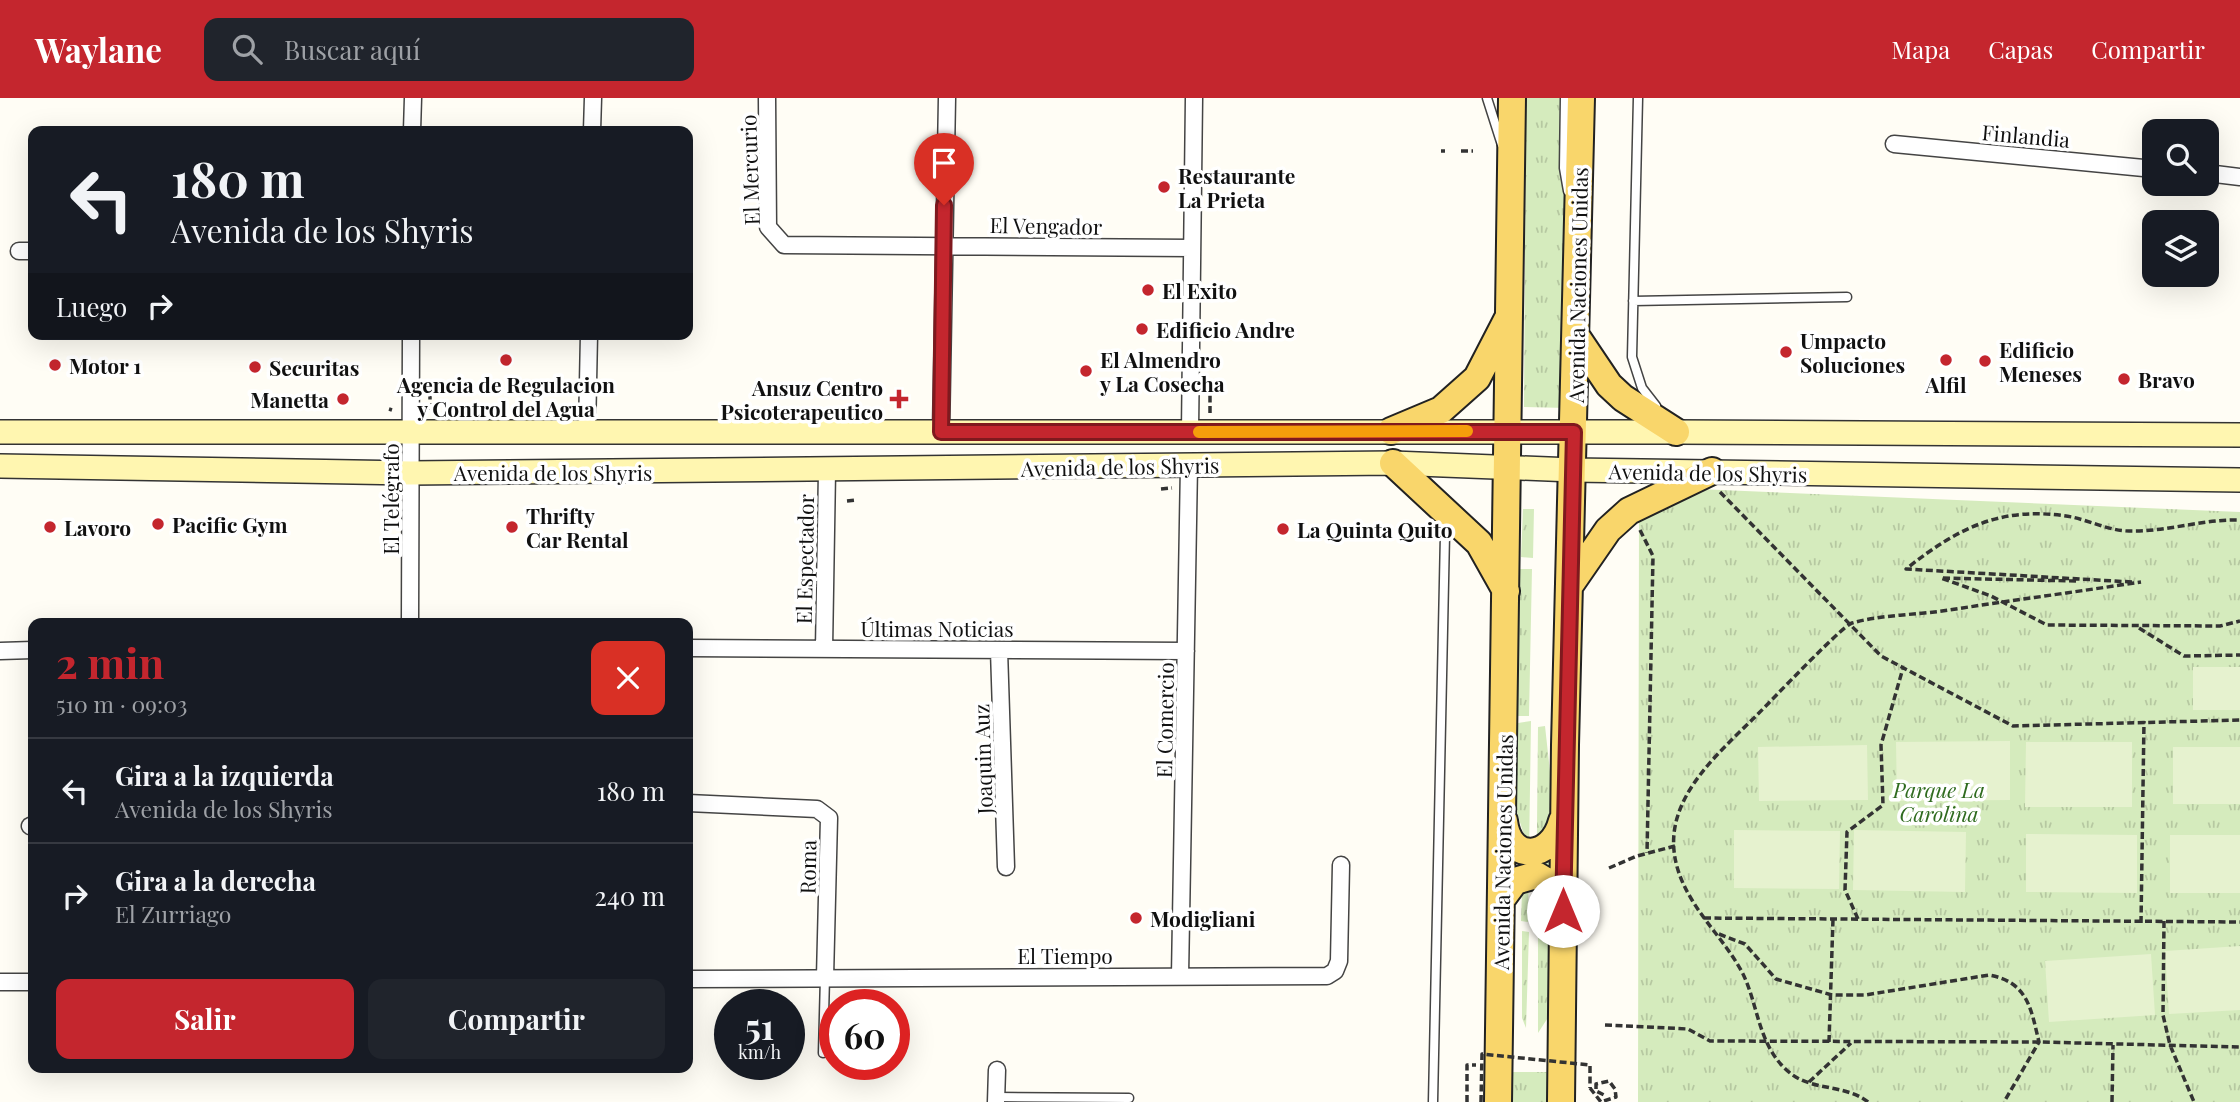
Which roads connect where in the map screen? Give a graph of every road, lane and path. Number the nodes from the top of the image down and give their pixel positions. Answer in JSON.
{"nodes":[{"id":1,"x":413,"y":98,"type":"edge"},
{"id":2,"x":593,"y":98,"type":"edge"},
{"id":3,"x":768,"y":98,"type":"edge"},
{"id":4,"x":947,"y":98,"type":"edge"},
{"id":5,"x":1194,"y":98,"type":"edge"},
{"id":6,"x":1488,"y":98,"type":"edge"},
{"id":7,"x":1512,"y":98,"type":"edge"},
{"id":8,"x":1565,"y":98,"type":"edge"},
{"id":9,"x":1581,"y":98,"type":"edge"},
{"id":10,"x":1638,"y":98,"type":"edge"},
{"id":11,"x":412,"y":126,"type":"edge"},
{"id":12,"x":592,"y":126,"type":"edge"},
{"id":13,"x":1894,"y":144,"type":"dead end"},
{"id":14,"x":1461,"y":151,"type":"dead end"},
{"id":15,"x":1472,"y":151,"type":"dead end"},
{"id":16,"x":2142,"y":168,"type":"edge"},
{"id":17,"x":1512,"y":173,"type":"junction"},
{"id":18,"x":2219,"y":174,"type":"edge"},
{"id":19,"x":2240,"y":177,"type":"edge"},
{"id":20,"x":1578,"y":220,"type":"junction"},
{"id":21,"x":775,"y":239,"type":"joint"},
{"id":22,"x":942,"y":245,"type":"junction"},
{"id":23,"x":1192,"y":248,"type":"junction"},
{"id":24,"x":1847,"y":296,"type":"dead end"},
{"id":25,"x":1633,"y":301,"type":"junction"},
{"id":26,"x":1509,"y":316,"type":"junction"},
{"id":27,"x":1576,"y":336,"type":"junction"},
{"id":28,"x":411,"y":340,"type":"edge"},
{"id":29,"x":589,"y":340,"type":"edge"},
{"id":30,"x":430,"y":393,"type":"dead end"},
{"id":31,"x":1210,"y":393,"type":"dead end"},
{"id":32,"x":430,"y":410,"type":"dead end"},
{"id":33,"x":1210,"y":419,"type":"dead end"},
{"id":34,"x":1391,"y":431,"type":"junction"},
{"id":35,"x":0,"y":432,"type":"edge"},
{"id":36,"x":411,"y":432,"type":"junction"},
{"id":37,"x":587,"y":432,"type":"junction"},
{"id":38,"x":941,"y":432,"type":"junction"},
{"id":39,"x":1190,"y":432,"type":"junction"},
{"id":40,"x":1508,"y":432,"type":"junction"},
{"id":41,"x":1574,"y":432,"type":"junction"},
{"id":42,"x":1680,"y":432,"type":"junction"},
{"id":43,"x":2240,"y":435,"type":"edge"},
{"id":44,"x":1393,"y":463,"type":"junction"},
{"id":45,"x":1189,"y":465,"type":"junction"},
{"id":46,"x":0,"y":466,"type":"edge"},
{"id":47,"x":1508,"y":468,"type":"junction"},
{"id":48,"x":1573,"y":470,"type":"junction"},
{"id":49,"x":827,"y":471,"type":"junction"},
{"id":50,"x":410,"y":473,"type":"junction"},
{"id":51,"x":1712,"y":480,"type":"junction"},
{"id":52,"x":2240,"y":480,"type":"edge"},
{"id":53,"x":1171,"y":488,"type":"dead end"},
{"id":54,"x":1161,"y":489,"type":"dead end"},
{"id":55,"x":857,"y":500,"type":"dead end"},
{"id":56,"x":847,"y":501,"type":"dead end"},
{"id":57,"x":1439,"y":504,"type":"junction"},
{"id":58,"x":2240,"y":520,"type":"edge"},
{"id":59,"x":1636,"y":522,"type":"dead end"},
{"id":60,"x":2141,"y":582,"type":"junction"},
{"id":61,"x":1570,"y":585,"type":"junction"},
{"id":62,"x":1507,"y":592,"type":"junction"},
{"id":63,"x":410,"y":618,"type":"edge"},
{"id":64,"x":2240,"y":621,"type":"edge"},
{"id":65,"x":1850,"y":624,"type":"junction"},
{"id":66,"x":2138,"y":627,"type":"junction"},
{"id":67,"x":693,"y":648,"type":"edge"},
{"id":68,"x":824,"y":649,"type":"junction"},
{"id":69,"x":28,"y":650,"type":"edge"},
{"id":70,"x":999,"y":650,"type":"junction"},
{"id":71,"x":0,"y":651,"type":"edge"},
{"id":72,"x":1186,"y":651,"type":"junction"},
{"id":73,"x":2240,"y":655,"type":"edge"},
{"id":74,"x":1903,"y":668,"type":"junction"},
{"id":75,"x":2144,"y":720,"type":"junction"},
{"id":76,"x":2240,"y":720,"type":"edge"},
{"id":77,"x":693,"y":803,"type":"edge"},
{"id":78,"x":1503,"y":806,"type":"junction"},
{"id":79,"x":1564,"y":815,"type":"junction"},
{"id":80,"x":1675,"y":846,"type":"junction"},
{"id":81,"x":1647,"y":853,"type":"junction"},
{"id":82,"x":1341,"y":865,"type":"dead end"},
{"id":83,"x":1006,"y":867,"type":"dead end"},
{"id":84,"x":1609,"y":868,"type":"dead end"},
{"id":85,"x":1501,"y":900,"type":"junction"},
{"id":86,"x":1704,"y":918,"type":"junction"},
{"id":87,"x":1833,"y":919,"type":"junction"},
{"id":88,"x":1858,"y":920,"type":"junction"},
{"id":89,"x":2164,"y":922,"type":"junction"},
{"id":90,"x":2240,"y":922,"type":"edge"},
{"id":91,"x":2141,"y":923,"type":"junction"},
{"id":92,"x":1563,"y":934,"type":"junction"},
{"id":93,"x":1717,"y":934,"type":"junction"},
{"id":94,"x":1180,"y":976,"type":"junction"},
{"id":95,"x":825,"y":977,"type":"junction"},
{"id":96,"x":693,"y":978,"type":"edge"},
{"id":97,"x":0,"y":982,"type":"edge"},
{"id":98,"x":28,"y":982,"type":"edge"},
{"id":99,"x":825,"y":989,"type":"edge"},
{"id":100,"x":1832,"y":995,"type":"junction"},
{"id":101,"x":1605,"y":1025,"type":"dead end"},
{"id":102,"x":1764,"y":1040,"type":"junction"},
{"id":103,"x":1829,"y":1042,"type":"junction"},
{"id":104,"x":2039,"y":1042,"type":"junction"},
{"id":105,"x":1851,"y":1043,"type":"junction"},
{"id":106,"x":2112,"y":1045,"type":"junction"},
{"id":107,"x":2170,"y":1045,"type":"junction"},
{"id":108,"x":2240,"y":1047,"type":"edge"},
{"id":109,"x":997,"y":1070,"type":"dead end"},
{"id":110,"x":1809,"y":1082,"type":"junction"},
{"id":111,"x":1602,"y":1095,"type":"dead end"},
{"id":112,"x":1129,"y":1098,"type":"dead end"},
{"id":113,"x":996,"y":1100,"type":"edge"},
{"id":114,"x":1433,"y":1102,"type":"edge"},
{"id":115,"x":1467,"y":1102,"type":"edge"},
{"id":116,"x":1476,"y":1102,"type":"edge"},
{"id":117,"x":1481,"y":1102,"type":"edge"},
{"id":118,"x":1498,"y":1102,"type":"edge"},
{"id":119,"x":1561,"y":1102,"type":"edge"},
{"id":120,"x":1868,"y":1102,"type":"edge"},
{"id":121,"x":2004,"y":1102,"type":"edge"},
{"id":122,"x":2112,"y":1102,"type":"edge"},
{"id":123,"x":2194,"y":1102,"type":"edge"}],
"edges":[{"from":1,"to":11,"type":"street"},
{"from":2,"to":12,"type":"street"},
{"from":3,"to":21,"type":"street","name":"El Mercurio"},
{"from":4,"to":22,"type":"street"},
{"from":5,"to":23,"type":"street"},
{"from":6,"to":17,"type":"lane"},
{"from":7,"to":17,"type":"main road","name":"Avenida Naciones Unidas"},
{"from":8,"to":20,"type":"lane"},
{"from":9,"to":20,"type":"main road","name":"Avenida Naciones Unidas"},
{"from":10,"to":25,"type":"lane"},
{"from":13,"to":16,"type":"street","name":"Finlandia"},
{"from":14,"to":15,"type":"path"},
{"from":17,"to":26,"type":"main road","name":"Avenida Naciones Unidas"},
{"from":18,"to":19,"type":"street"},
{"from":20,"to":27,"type":"main road","name":"Avenida Naciones Unidas"},
{"from":21,"to":22,"type":"street","name":"El Vengador"},
{"from":22,"to":23,"type":"street","name":"El Vengador"},
{"from":22,"to":38,"type":"street"},
{"from":23,"to":39,"type":"street"},
{"from":24,"to":25,"type":"lane"},
{"from":25,"to":42,"type":"lane"},
{"from":26,"to":34,"type":"main road"},
{"from":26,"to":40,"type":"main road","name":"Avenida Naciones Unidas"},
{"from":27,"to":41,"type":"main road","name":"Avenida Naciones Unidas"},
{"from":27,"to":42,"type":"main road"},
{"from":28,"to":36,"type":"street","name":"El Telégrafo"},
{"from":29,"to":37,"type":"street"},
{"from":30,"to":32,"type":"path"},
{"from":31,"to":33,"type":"path"},
{"from":34,"to":39,"type":"main road","name":"Avenida de los Shyris"},
{"from":34,"to":40,"type":"main road","name":"Avenida de los Shyris"},
{"from":35,"to":36,"type":"main road","name":"Avenida de los Shyris"},
{"from":36,"to":37,"type":"main road","name":"Avenida de los Shyris"},
{"from":36,"to":50,"type":"street","name":"El Telégrafo"},
{"from":37,"to":38,"type":"main road","name":"Avenida de los Shyris"},
{"from":38,"to":39,"type":"main road","name":"Avenida de los Shyris"},
{"from":40,"to":41,"type":"main road","name":"Avenida de los Shyris"},
{"from":40,"to":47,"type":"main road","name":"Avenida Naciones Unidas"},
{"from":41,"to":42,"type":"main road","name":"Avenida de los Shyris"},
{"from":41,"to":48,"type":"main road","name":"Avenida Naciones Unidas"},
{"from":42,"to":43,"type":"main road","name":"Avenida de los Shyris"},
{"from":44,"to":45,"type":"main road","name":"Avenida de los Shyris"},
{"from":44,"to":47,"type":"main road","name":"Avenida de los Shyris"},
{"from":44,"to":57,"type":"main road"},
{"from":45,"to":49,"type":"main road","name":"Avenida de los Shyris"},
{"from":45,"to":72,"type":"street","name":"El Comercio"},
{"from":46,"to":50,"type":"main road","name":"Avenida de los Shyris"},
{"from":47,"to":48,"type":"main road","name":"Avenida de los Shyris"},
{"from":47,"to":62,"type":"main road","name":"Avenida Naciones Unidas"},
{"from":48,"to":51,"type":"main road","name":"Avenida de los Shyris"},
{"from":48,"to":61,"type":"main road","name":"Avenida Naciones Unidas"},
{"from":49,"to":50,"type":"main road","name":"Avenida de los Shyris"},
{"from":49,"to":68,"type":"street","name":"El Espectador"},
{"from":50,"to":63,"type":"street","name":"El Telégrafo"},
{"from":51,"to":52,"type":"main road","name":"Avenida de los Shyris"},
{"from":51,"to":61,"type":"main road"},
{"from":51,"to":65,"type":"path"},
{"from":53,"to":54,"type":"path"},
{"from":55,"to":56,"type":"path"},
{"from":57,"to":62,"type":"main road"},
{"from":57,"to":114,"type":"lane"},
{"from":58,"to":60,"type":"path"},
{"from":59,"to":81,"type":"path"},
{"from":60,"to":65,"type":"path"},
{"from":60,"to":66,"type":"path"},
{"from":61,"to":79,"type":"main road","name":"Avenida Naciones Unidas"},
{"from":62,"to":78,"type":"main road","name":"Avenida Naciones Unidas"},
{"from":64,"to":66,"type":"path"},
{"from":65,"to":74,"type":"path"},
{"from":65,"to":80,"type":"path"},
{"from":66,"to":73,"type":"path"},
{"from":67,"to":68,"type":"street","name":"Últimas Noticias"},
{"from":68,"to":70,"type":"street","name":"Últimas Noticias"},
{"from":69,"to":71,"type":"street"},
{"from":70,"to":72,"type":"street","name":"Últimas Noticias"},
{"from":70,"to":83,"type":"street","name":"Joaquin Auz"},
{"from":72,"to":94,"type":"street","name":"El Comercio"},
{"from":74,"to":75,"type":"path"},
{"from":74,"to":88,"type":"path"},
{"from":75,"to":76,"type":"path"},
{"from":75,"to":91,"type":"path"},
{"from":77,"to":95,"type":"street","name":"Roma"},
{"from":78,"to":79,"type":"main road"},
{"from":78,"to":85,"type":"main road","name":"Avenida Naciones Unidas"},
{"from":79,"to":92,"type":"main road","name":"Avenida Naciones Unidas"},
{"from":80,"to":81,"type":"path"},
{"from":80,"to":86,"type":"path"},
{"from":81,"to":84,"type":"path"},
{"from":82,"to":94,"type":"street","name":"El Tiempo"},
{"from":85,"to":92,"type":"main road"},
{"from":85,"to":118,"type":"main road","name":"Avenida Naciones Unidas"},
{"from":86,"to":87,"type":"path"},
{"from":86,"to":93,"type":"path"},
{"from":87,"to":88,"type":"path"},
{"from":87,"to":100,"type":"path"},
{"from":88,"to":91,"type":"path"},
{"from":89,"to":90,"type":"path"},
{"from":89,"to":91,"type":"path"},
{"from":89,"to":107,"type":"path"},
{"from":92,"to":119,"type":"main road","name":"Avenida Naciones Unidas"},
{"from":93,"to":100,"type":"path"},
{"from":93,"to":102,"type":"path"},
{"from":94,"to":95,"type":"street","name":"El Tiempo"},
{"from":95,"to":96,"type":"street","name":"El Tiempo"},
{"from":95,"to":99,"type":"lane"},
{"from":97,"to":98,"type":"street"},
{"from":100,"to":103,"type":"path"},
{"from":100,"to":104,"type":"path"},
{"from":101,"to":102,"type":"path"},
{"from":102,"to":103,"type":"path"},
{"from":102,"to":110,"type":"path"},
{"from":103,"to":105,"type":"path"},
{"from":104,"to":105,"type":"path"},
{"from":104,"to":106,"type":"path"},
{"from":104,"to":121,"type":"path"},
{"from":105,"to":110,"type":"path"},
{"from":106,"to":107,"type":"path"},
{"from":106,"to":122,"type":"path"},
{"from":107,"to":108,"type":"path"},
{"from":107,"to":123,"type":"path"},
{"from":109,"to":113,"type":"street"},
{"from":110,"to":120,"type":"path"},
{"from":111,"to":117,"type":"path","bridge":true},
{"from":112,"to":113,"type":"lane"},
{"from":115,"to":116,"type":"path"}]}
